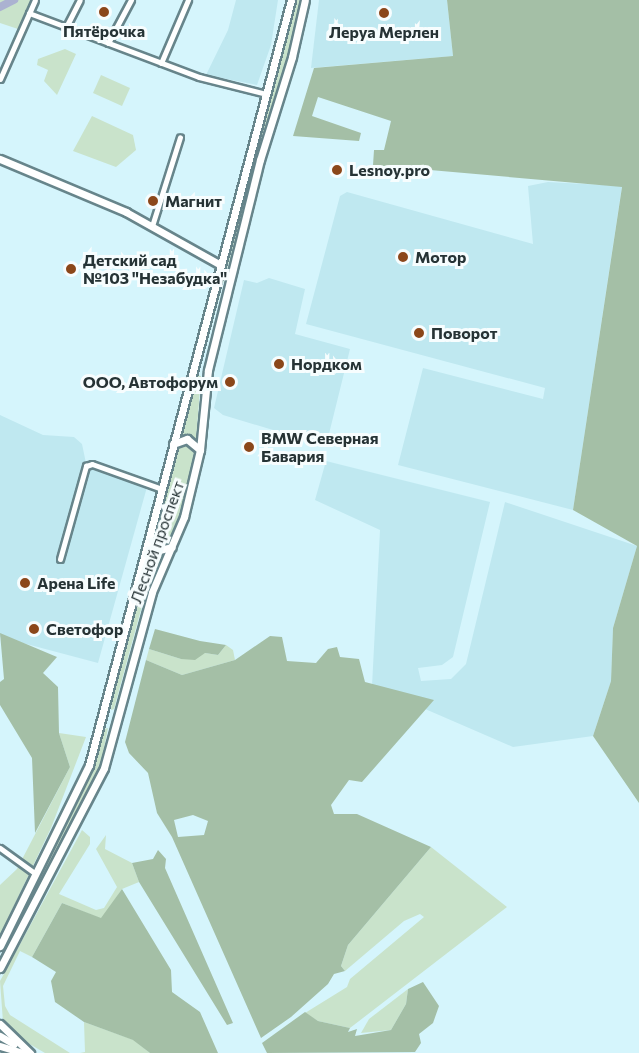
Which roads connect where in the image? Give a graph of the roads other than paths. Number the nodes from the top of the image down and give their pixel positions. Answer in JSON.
{"nodes":[{"id":1,"x":35,"y":0,"type":"edge"},
{"id":2,"x":80,"y":0,"type":"edge"},
{"id":3,"x":131,"y":0,"type":"edge"},
{"id":4,"x":188,"y":0,"type":"edge"},
{"id":5,"x":291,"y":0,"type":"edge"},
{"id":6,"x":306,"y":0,"type":"edge"},
{"id":7,"x":29,"y":13,"type":"junction"},
{"id":8,"x":66,"y":27,"type":"junction"},
{"id":9,"x":108,"y":43,"type":"junction"},
{"id":10,"x":161,"y":63,"type":"junction"},
{"id":11,"x":0,"y":79,"type":"edge"},
{"id":12,"x":266,"y":94,"type":"junction"},
{"id":13,"x":180,"y":137,"type":"dead end"},
{"id":14,"x":0,"y":159,"type":"edge"},
{"id":15,"x":236,"y":203,"type":"junction"},
{"id":16,"x":248,"y":206,"type":"junction"},
{"id":17,"x":152,"y":226,"type":"junction"},
{"id":18,"x":219,"y":264,"type":"junction"},
{"id":19,"x":193,"y":367,"type":"junction"},
{"id":20,"x":208,"y":370,"type":"junction"},
{"id":21,"x":174,"y":444,"type":"junction"},
{"id":22,"x":201,"y":450,"type":"junction"},
{"id":23,"x":162,"y":489,"type":"junction"},
{"id":24,"x":150,"y":539,"type":"junction"},
{"id":25,"x":172,"y":547,"type":"junction"},
{"id":26,"x":60,"y":559,"type":"dead end"},
{"id":27,"x":104,"y":709,"type":"junction"},
{"id":28,"x":118,"y":713,"type":"junction"},
{"id":29,"x":100,"y":724,"type":"junction"},
{"id":30,"x":114,"y":728,"type":"junction"},
{"id":31,"x":0,"y":848,"type":"edge"},
{"id":32,"x":33,"y":872,"type":"junction"},
{"id":33,"x":0,"y":946,"type":"edge"},
{"id":34,"x":0,"y":968,"type":"edge"},
{"id":35,"x":0,"y":1024,"type":"edge"},
{"id":36,"x":0,"y":1036,"type":"edge"},
{"id":37,"x":0,"y":1046,"type":"edge"},
{"id":38,"x":23,"y":1053,"type":"edge"},
{"id":39,"x":30,"y":1053,"type":"edge"}],
"edges":[{"from":1,"to":7,"type":"street"},
{"from":2,"to":8,"type":"street"},
{"from":3,"to":9,"type":"street"},
{"from":4,"to":10,"type":"street"},
{"from":5,"to":12,"type":"main road","name":"Лесной проспект"},
{"from":6,"to":16,"type":"main road","name":"Лесной проспект"},
{"from":7,"to":8,"type":"street"},
{"from":7,"to":11,"type":"street"},
{"from":8,"to":9,"type":"street"},
{"from":9,"to":10,"type":"street"},
{"from":10,"to":12,"type":"street"},
{"from":12,"to":15,"type":"main road","name":"Лесной проспект"},
{"from":13,"to":17,"type":"street"},
{"from":14,"to":17,"type":"main road"},
{"from":15,"to":16,"type":"main road"},
{"from":15,"to":18,"type":"main road","name":"Лесной проспект"},
{"from":16,"to":20,"type":"main road","name":"Лесной проспект"},
{"from":17,"to":18,"type":"main road"},
{"from":18,"to":19,"type":"main road","name":"Лесной проспект"},
{"from":19,"to":20,"type":"main road"},
{"from":19,"to":21,"type":"main road","name":"Лесной проспект"},
{"from":20,"to":22,"type":"main road","name":"Лесной проспект"},
{"from":21,"to":22,"type":"main road"},
{"from":21,"to":23,"type":"main road","name":"Лесной проспект"},
{"from":22,"to":25,"type":"main road","name":"Лесной проспект"},
{"from":23,"to":24,"type":"main road","name":"Лесной проспект"},
{"from":23,"to":26,"type":"street"},
{"from":24,"to":25,"type":"main road"},
{"from":24,"to":27,"type":"main road","name":"Лесной проспект"},
{"from":25,"to":28,"type":"main road","name":"Лесной проспект"},
{"from":27,"to":28,"type":"main road"},
{"from":27,"to":29,"type":"main road","name":"Лесной проспект"},
{"from":28,"to":30,"type":"main road","name":"Лесной проспект"},
{"from":29,"to":30,"type":"main road"},
{"from":29,"to":32,"type":"main road","name":"Лесной проспект"},
{"from":30,"to":34,"type":"main road","name":"Лесной проспект"},
{"from":31,"to":32,"type":"street"},
{"from":32,"to":33,"type":"main road","name":"Лесной проспект"},
{"from":35,"to":39,"type":"main road"},
{"from":36,"to":39,"type":"main road"},
{"from":37,"to":38,"type":"main road"}]}
